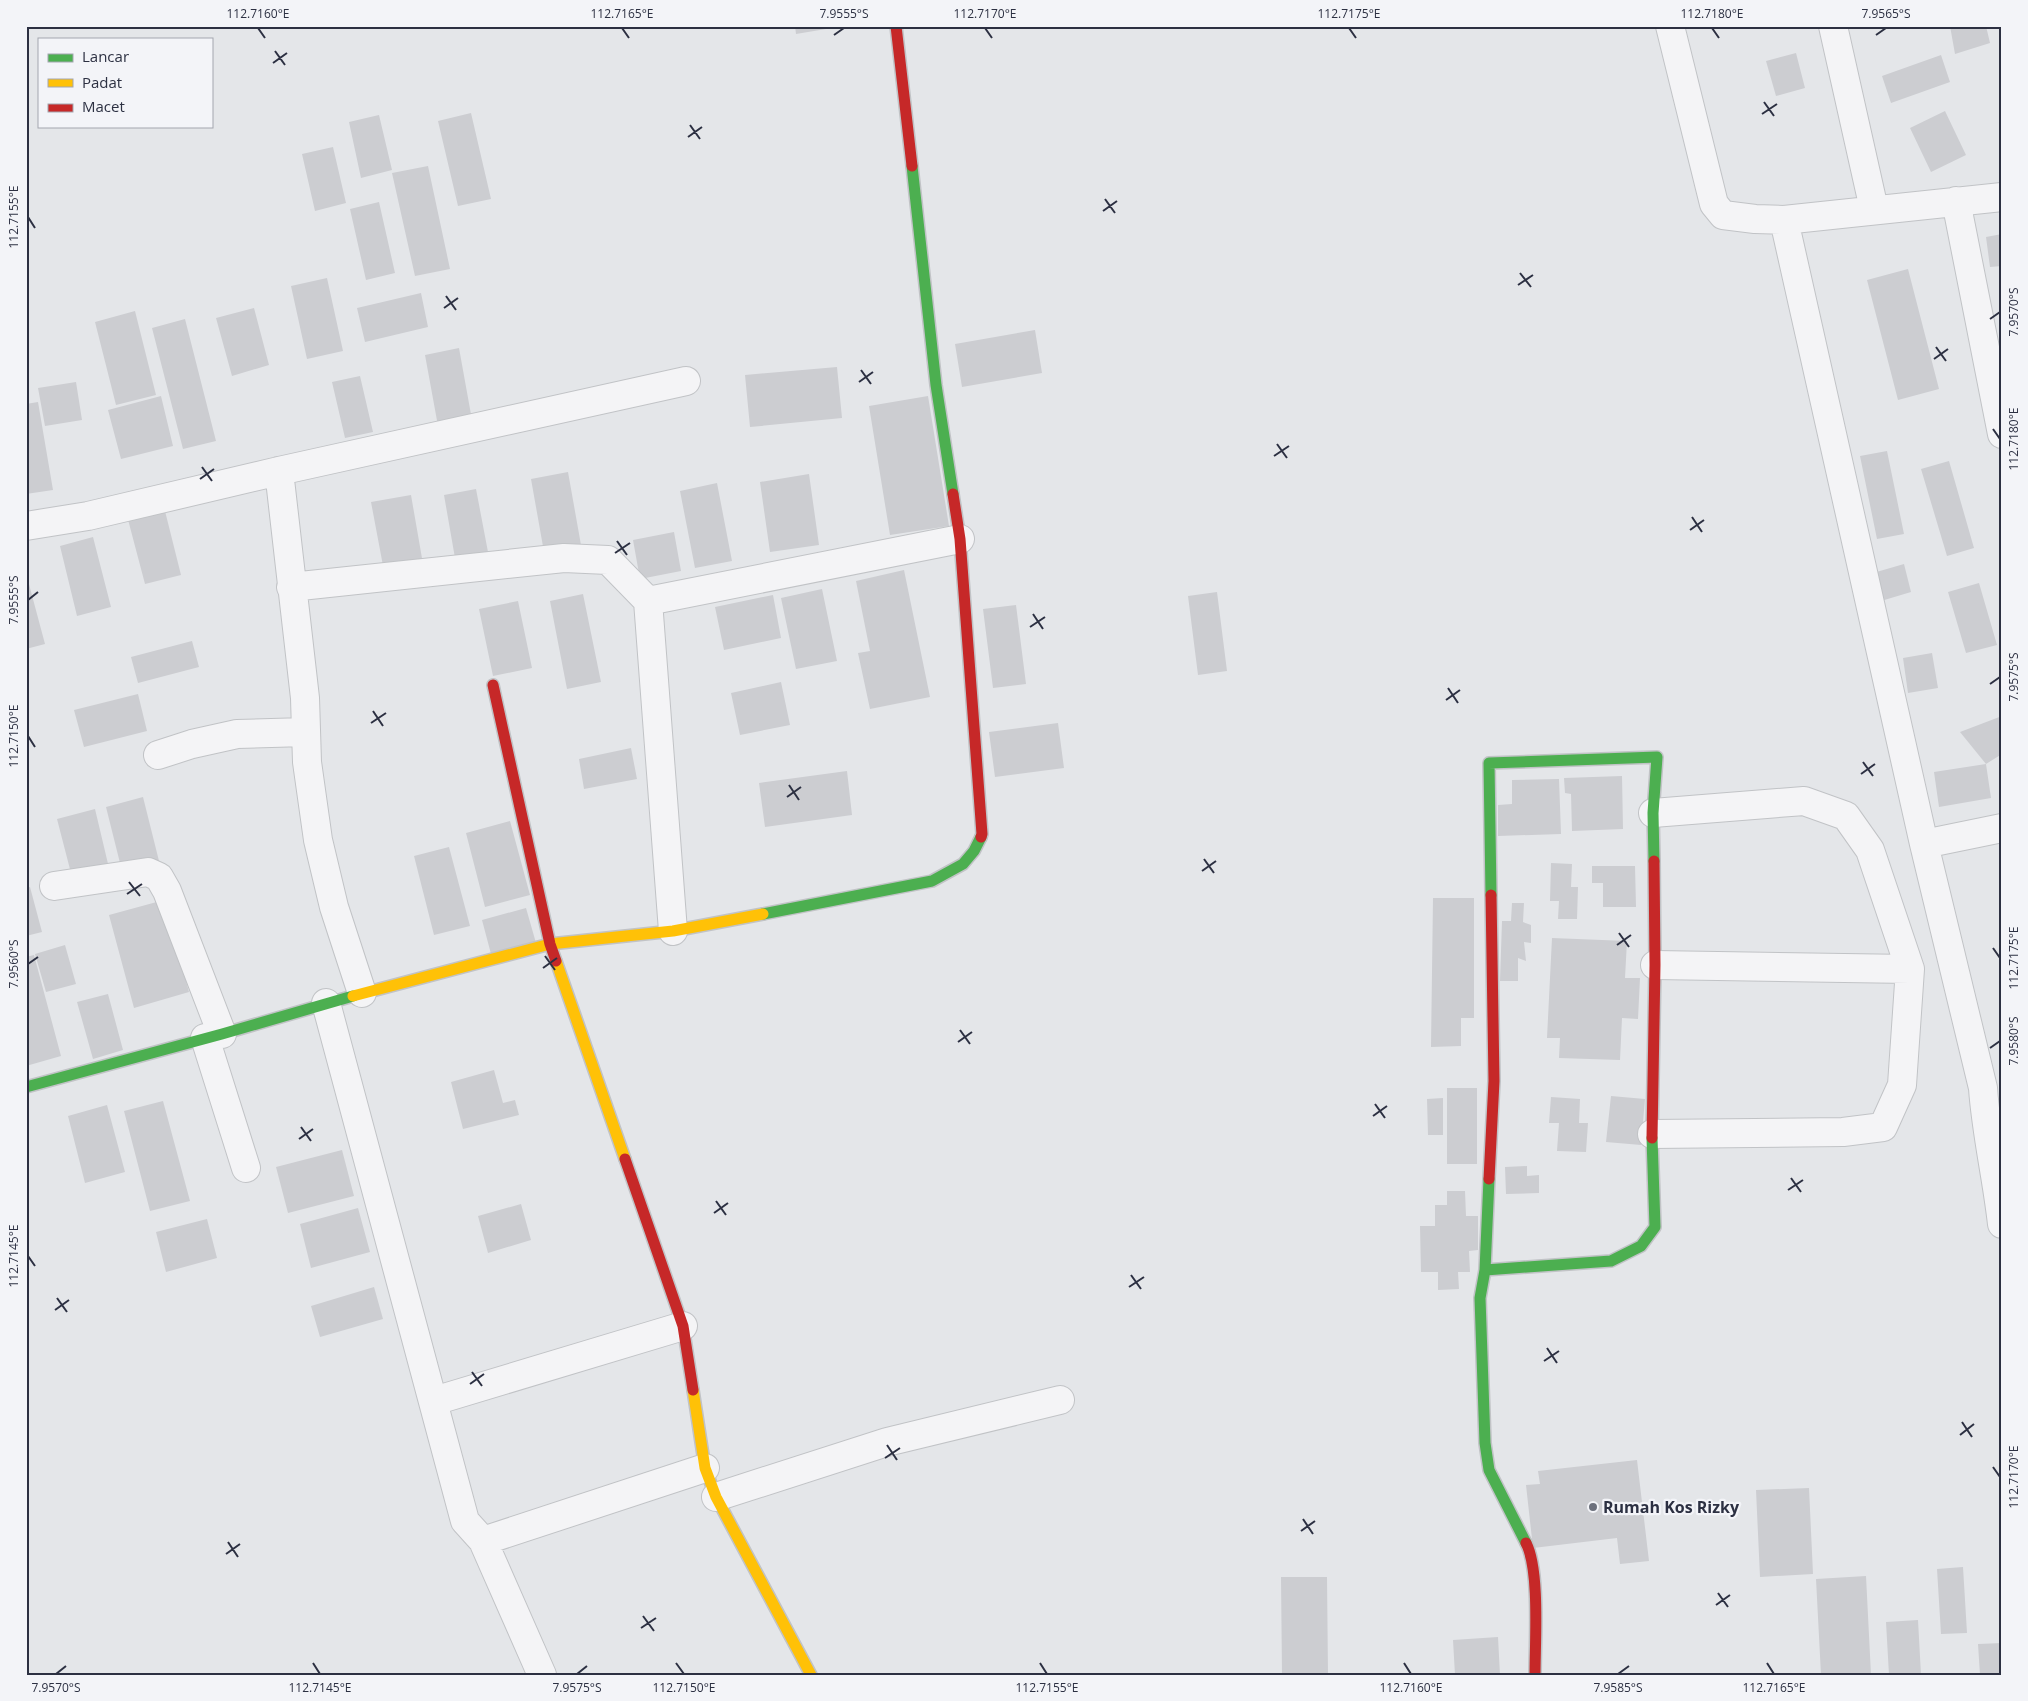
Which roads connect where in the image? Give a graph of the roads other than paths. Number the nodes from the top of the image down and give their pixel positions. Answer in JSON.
{"nodes":[{"id":1,"x":896,"y":26,"type":"edge"},
{"id":2,"x":1670,"y":26,"type":"edge"},
{"id":3,"x":1833,"y":26,"type":"edge"},
{"id":4,"x":2002,"y":197,"type":"edge"},
{"id":5,"x":1956,"y":202,"type":"junction"},
{"id":6,"x":1874,"y":209,"type":"junction"},
{"id":7,"x":1784,"y":220,"type":"junction"},
{"id":8,"x":686,"y":381,"type":"dead end"},
{"id":9,"x":2002,"y":434,"type":"edge"},
{"id":10,"x":279,"y":471,"type":"junction"},
{"id":11,"x":26,"y":526,"type":"edge"},
{"id":12,"x":960,"y":539,"type":"junction"},
{"id":13,"x":291,"y":587,"type":"junction"},
{"id":14,"x":648,"y":601,"type":"junction"},
{"id":15,"x":493,"y":685,"type":"dead end"},
{"id":16,"x":306,"y":732,"type":"junction"},
{"id":17,"x":158,"y":756,"type":"dead end"},
{"id":18,"x":1653,"y":813,"type":"junction"},
{"id":19,"x":2002,"y":828,"type":"edge"},
{"id":20,"x":1924,"y":844,"type":"junction"},
{"id":21,"x":54,"y":886,"type":"dead end"},
{"id":22,"x":673,"y":931,"type":"junction"},
{"id":23,"x":550,"y":944,"type":"junction"},
{"id":24,"x":1655,"y":965,"type":"junction"},
{"id":25,"x":1910,"y":969,"type":"junction"},
{"id":26,"x":362,"y":993,"type":"junction"},
{"id":27,"x":326,"y":1003,"type":"junction"},
{"id":28,"x":214,"y":1036,"type":"junction"},
{"id":29,"x":26,"y":1087,"type":"edge"},
{"id":30,"x":1652,"y":1134,"type":"junction"},
{"id":31,"x":246,"y":1168,"type":"dead end"},
{"id":32,"x":2002,"y":1224,"type":"edge"},
{"id":33,"x":1485,"y":1270,"type":"junction"},
{"id":34,"x":683,"y":1326,"type":"junction"},
{"id":35,"x":1060,"y":1400,"type":"dead end"},
{"id":36,"x":434,"y":1402,"type":"junction"},
{"id":37,"x":705,"y":1468,"type":"junction"},
{"id":38,"x":716,"y":1497,"type":"junction"},
{"id":39,"x":483,"y":1541,"type":"junction"},
{"id":40,"x":542,"y":1675,"type":"edge"},
{"id":41,"x":811,"y":1675,"type":"edge"},
{"id":42,"x":1535,"y":1675,"type":"edge"}],
"edges":[{"from":1,"to":12,"type":"street"},
{"from":2,"to":7,"type":"street"},
{"from":3,"to":6,"type":"street"},
{"from":4,"to":5,"type":"street"},
{"from":5,"to":6,"type":"street"},
{"from":5,"to":9,"type":"street"},
{"from":6,"to":7,"type":"street"},
{"from":7,"to":20,"type":"street"},
{"from":8,"to":10,"type":"street"},
{"from":10,"to":11,"type":"street"},
{"from":10,"to":13,"type":"street"},
{"from":12,"to":14,"type":"street"},
{"from":12,"to":22,"type":"street"},
{"from":13,"to":14,"type":"street"},
{"from":13,"to":16,"type":"street"},
{"from":14,"to":22,"type":"street"},
{"from":15,"to":23,"type":"street"},
{"from":16,"to":17,"type":"street"},
{"from":16,"to":26,"type":"street"},
{"from":18,"to":24,"type":"street"},
{"from":18,"to":25,"type":"street"},
{"from":18,"to":33,"type":"street"},
{"from":19,"to":20,"type":"street"},
{"from":20,"to":32,"type":"street"},
{"from":21,"to":28,"type":"street"},
{"from":22,"to":23,"type":"street"},
{"from":23,"to":26,"type":"street"},
{"from":23,"to":34,"type":"street"},
{"from":24,"to":25,"type":"street"},
{"from":24,"to":30,"type":"street"},
{"from":25,"to":30,"type":"street"},
{"from":26,"to":27,"type":"street"},
{"from":27,"to":28,"type":"street"},
{"from":27,"to":36,"type":"street"},
{"from":28,"to":29,"type":"street"},
{"from":28,"to":31,"type":"street"},
{"from":30,"to":33,"type":"street"},
{"from":33,"to":42,"type":"street"},
{"from":34,"to":36,"type":"street"},
{"from":34,"to":37,"type":"street"},
{"from":35,"to":38,"type":"street"},
{"from":36,"to":39,"type":"street"},
{"from":37,"to":38,"type":"street"},
{"from":37,"to":39,"type":"street"},
{"from":38,"to":41,"type":"street"},
{"from":39,"to":40,"type":"street"}]}
